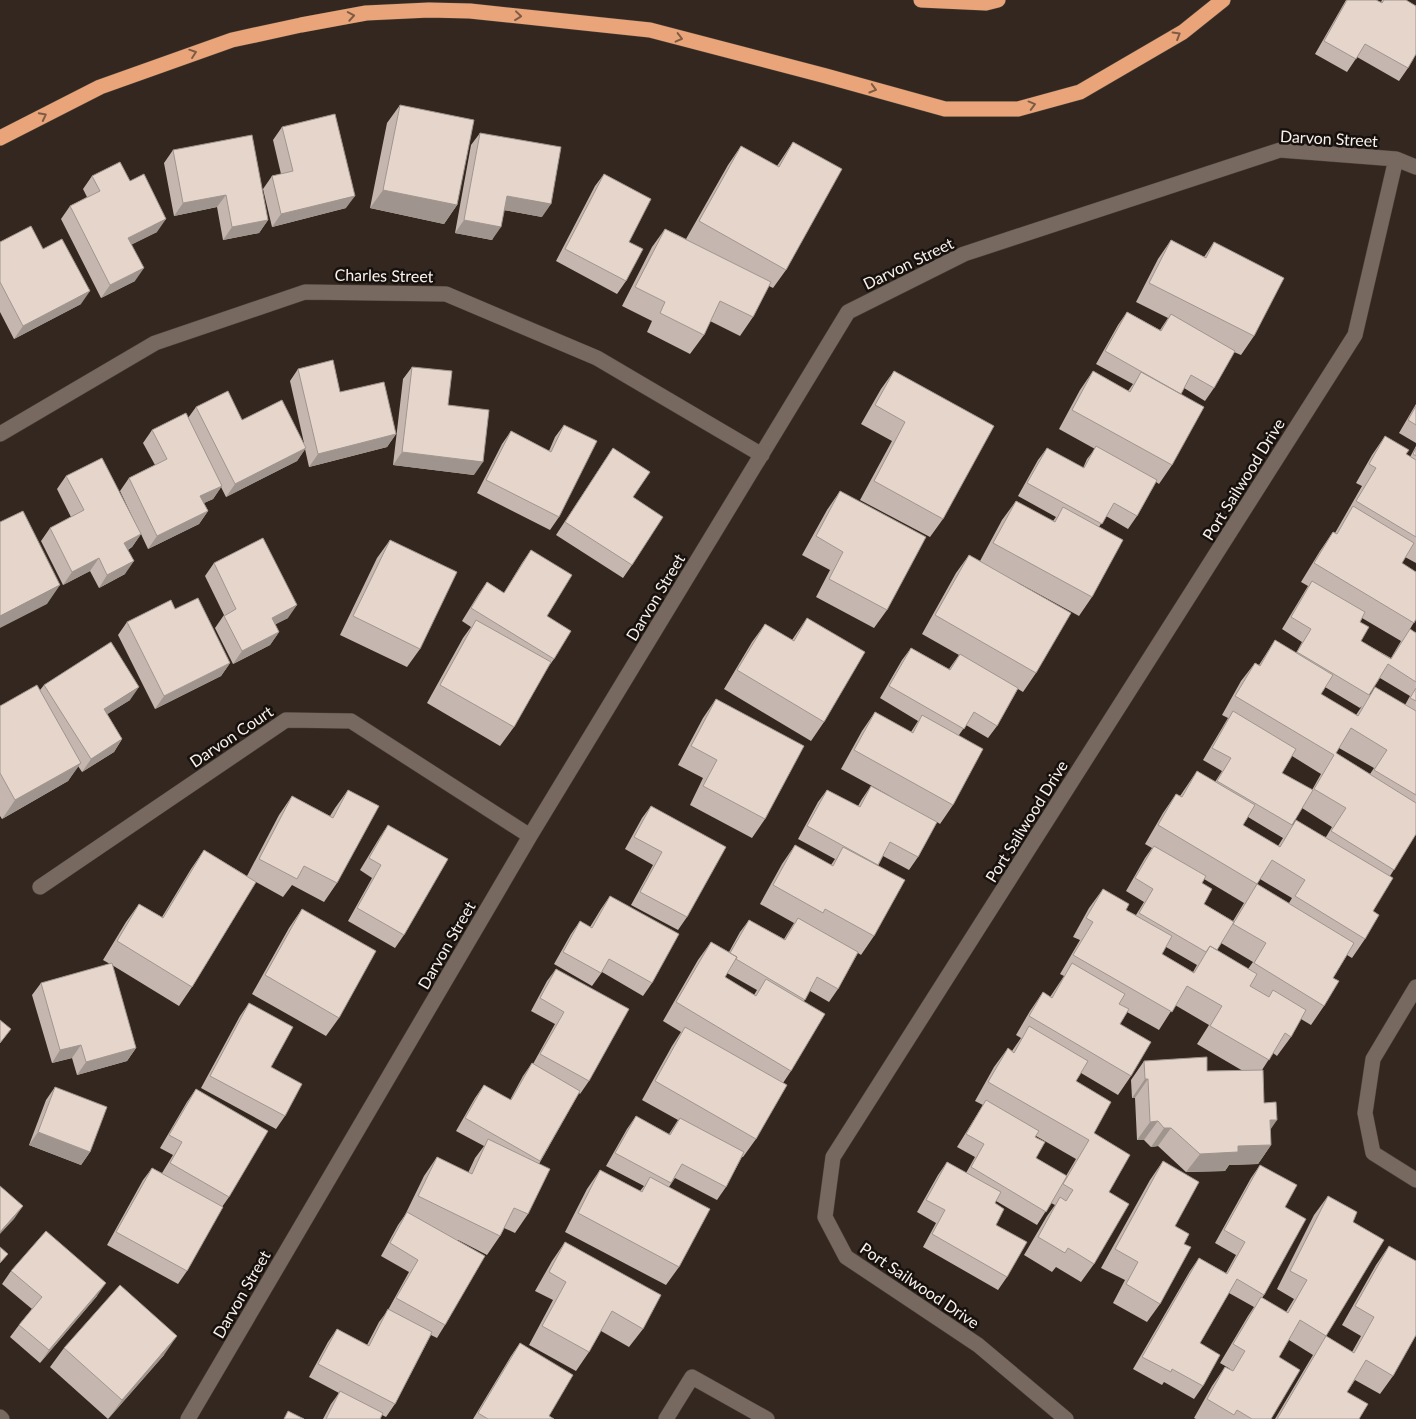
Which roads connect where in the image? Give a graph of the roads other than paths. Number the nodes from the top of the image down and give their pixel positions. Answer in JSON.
{"nodes":[{"id":1,"x":921,"y":0,"type":"edge"},
{"id":2,"x":998,"y":0,"type":"edge"},
{"id":3,"x":1223,"y":0,"type":"edge"},
{"id":4,"x":0,"y":138,"type":"edge"},
{"id":5,"x":1396,"y":159,"type":"junction"},
{"id":6,"x":1416,"y":167,"type":"edge"},
{"id":7,"x":0,"y":434,"type":"edge"},
{"id":8,"x":762,"y":455,"type":"junction"},
{"id":9,"x":530,"y":836,"type":"junction"},
{"id":10,"x":40,"y":887,"type":"dead end"},
{"id":11,"x":1416,"y":987,"type":"edge"},
{"id":12,"x":1416,"y":1180,"type":"edge"},
{"id":13,"x":188,"y":1419,"type":"edge"},
{"id":14,"x":666,"y":1419,"type":"edge"},
{"id":15,"x":767,"y":1419,"type":"edge"},
{"id":16,"x":1066,"y":1419,"type":"edge"}],
"edges":[{"from":1,"to":2,"type":"highway"},
{"from":4,"to":3,"type":"highway","one_way":true},
{"from":5,"to":6,"type":"street","name":"Darvon Street"},
{"from":5,"to":8,"type":"street","name":"Darvon Street"},
{"from":5,"to":16,"type":"street","name":"Port Sailwood Drive"},
{"from":7,"to":8,"type":"street","name":"Charles Street"},
{"from":8,"to":9,"type":"street","name":"Darvon Street"},
{"from":9,"to":10,"type":"street","name":"Darvon Court"},
{"from":9,"to":13,"type":"street","name":"Darvon Street"},
{"from":11,"to":12,"type":"street"},
{"from":14,"to":15,"type":"street"}]}
